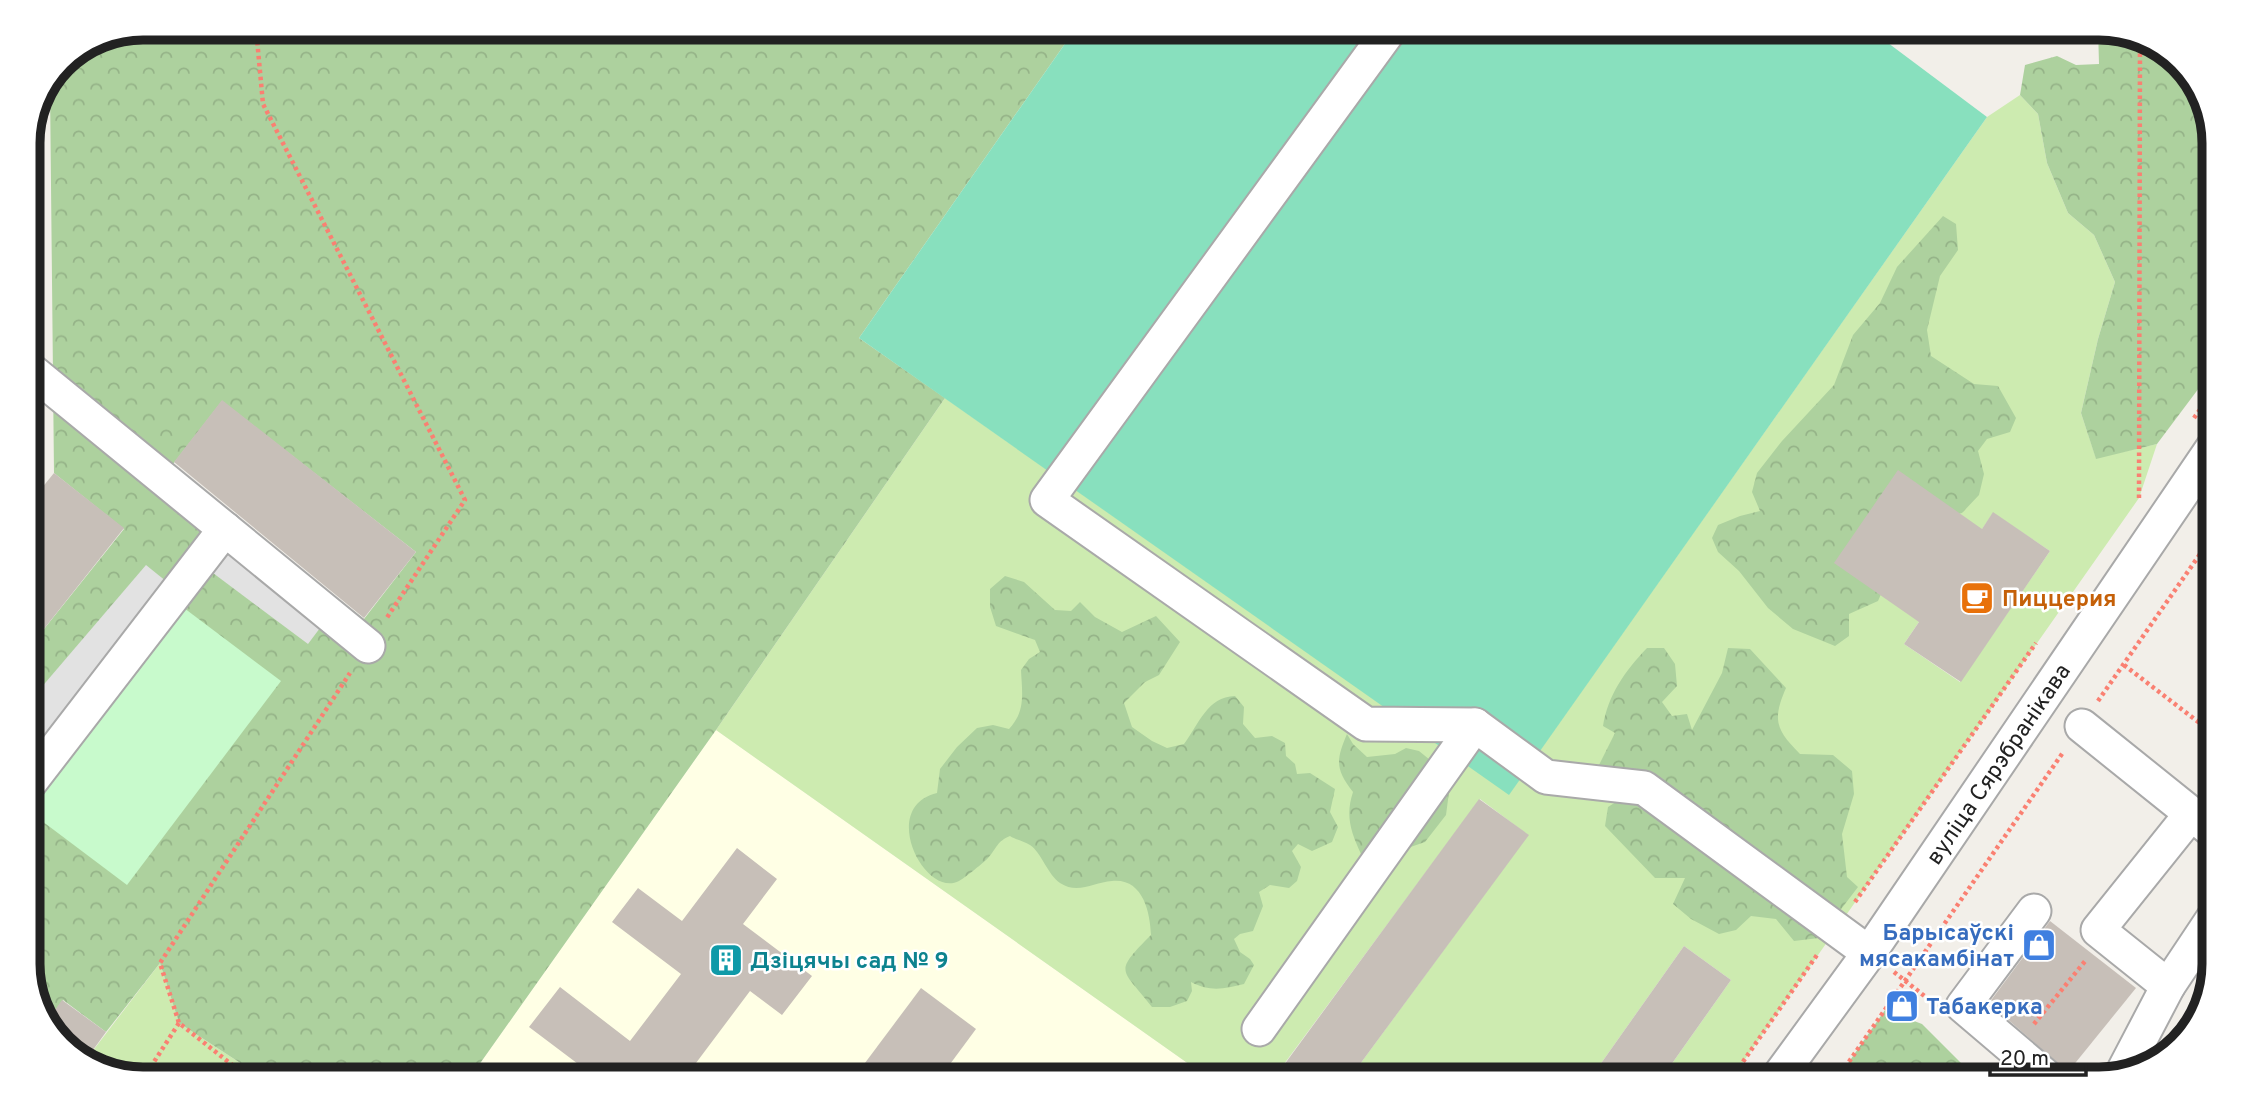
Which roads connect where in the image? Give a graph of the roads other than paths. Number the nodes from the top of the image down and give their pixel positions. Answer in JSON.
{"nodes":[{"id":1,"x":1382,"y":40,"type":"edge"},
{"id":2,"x":40,"y":378,"type":"edge"},
{"id":3,"x":2201,"y":437,"type":"edge"},
{"id":4,"x":225,"y":529,"type":"junction"},
{"id":5,"x":368,"y":646,"type":"dead end"},
{"id":6,"x":1475,"y":725,"type":"junction"},
{"id":7,"x":2081,"y":726,"type":"road end"},
{"id":8,"x":40,"y":769,"type":"edge"},
{"id":9,"x":2202,"y":822,"type":"edge"},
{"id":10,"x":2202,"y":824,"type":"edge"},
{"id":11,"x":2035,"y":911,"type":"dead end"},
{"id":12,"x":2202,"y":934,"type":"edge"},
{"id":13,"x":1869,"y":953,"type":"junction"},
{"id":14,"x":2168,"y":986,"type":"junction"},
{"id":15,"x":1259,"y":1029,"type":"dead end"},
{"id":16,"x":2128,"y":1062,"type":"edge"},
{"id":17,"x":1786,"y":1067,"type":"edge"},
{"id":18,"x":2035,"y":1067,"type":"edge"}],
"edges":[{"from":1,"to":6,"type":"street"},
{"from":2,"to":4,"type":"street"},
{"from":3,"to":13,"type":"street","name":"вуліца Сярэбранікава"},
{"from":4,"to":5,"type":"street"},
{"from":4,"to":8,"type":"street"},
{"from":6,"to":13,"type":"street"},
{"from":6,"to":15,"type":"street"},
{"from":7,"to":9,"type":"street"},
{"from":10,"to":14,"type":"street"},
{"from":11,"to":18,"type":"street"},
{"from":12,"to":14,"type":"street"},
{"from":13,"to":17,"type":"street","name":"вуліца Сярэбранікава"},
{"from":14,"to":16,"type":"street"}]}
